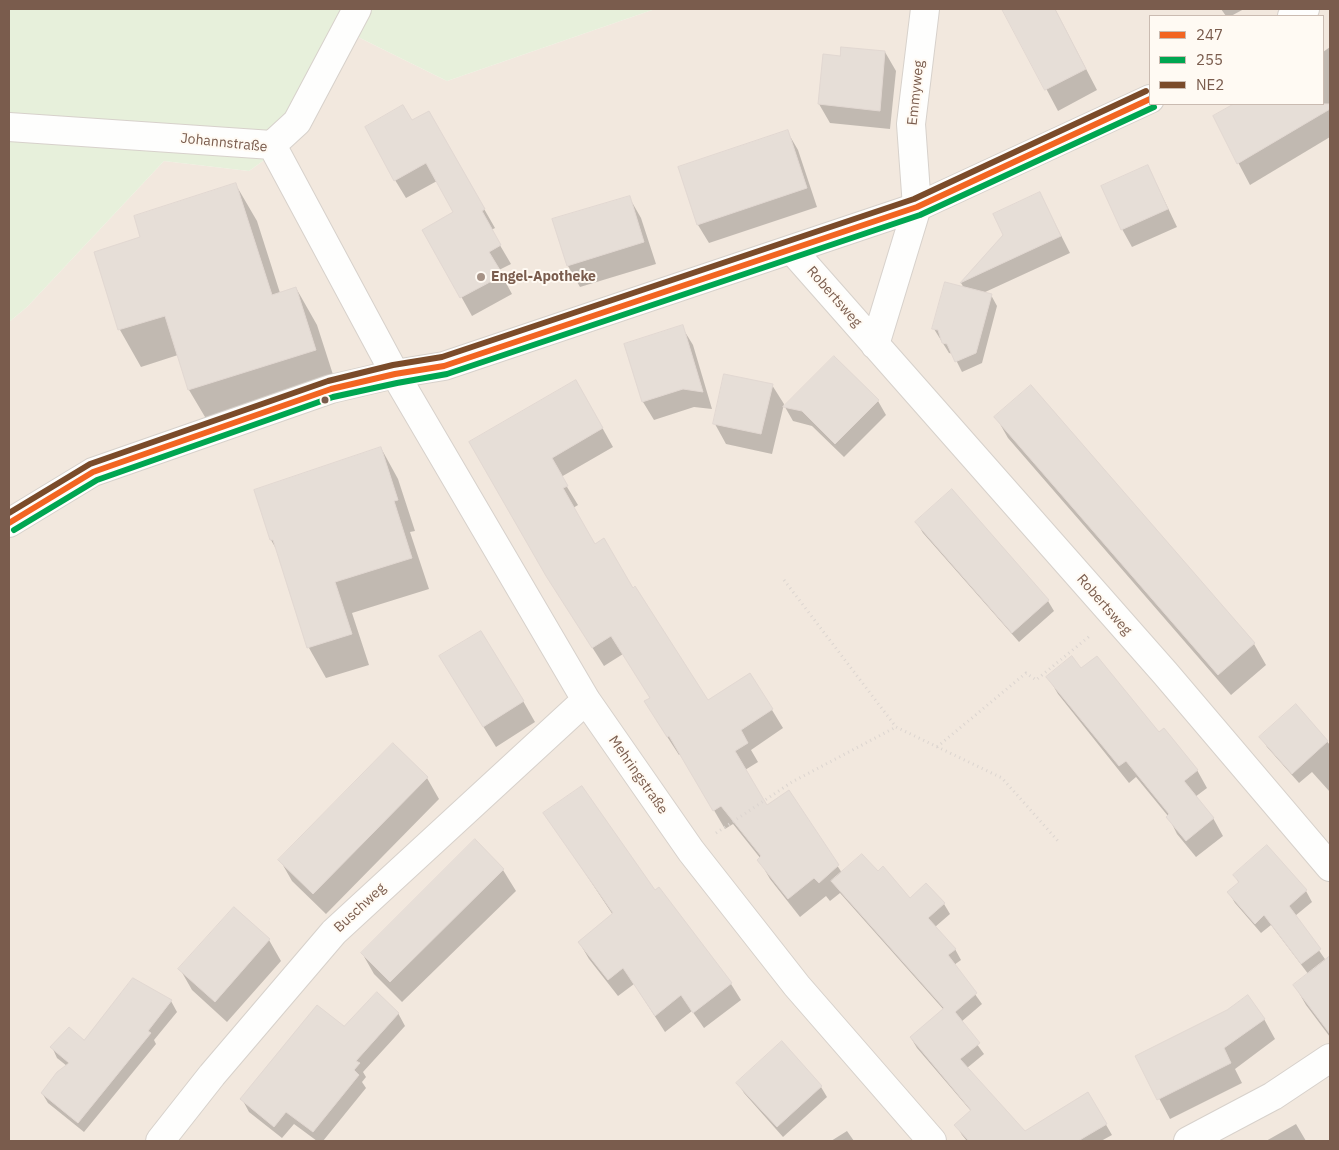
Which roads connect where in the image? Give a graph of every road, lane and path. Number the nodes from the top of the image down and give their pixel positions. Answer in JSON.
{"nodes":[{"id":1,"x":357,"y":9,"type":"edge"},
{"id":2,"x":925,"y":9,"type":"edge"},
{"id":3,"x":1305,"y":9,"type":"edge"},
{"id":4,"x":1294,"y":15,"type":"edge"},
{"id":5,"x":1149,"y":99,"type":"edge"},
{"id":6,"x":9,"y":127,"type":"edge"},
{"id":7,"x":272,"y":145,"type":"junction"},
{"id":8,"x":917,"y":207,"type":"junction"},
{"id":9,"x":792,"y":250,"type":"junction"},
{"id":10,"x":875,"y":345,"type":"junction"},
{"id":11,"x":395,"y":374,"type":"junction"},
{"id":12,"x":9,"y":523,"type":"edge"},
{"id":13,"x":784,"y":580,"type":"dead end"},
{"id":14,"x":1114,"y":616,"type":"junction"},
{"id":15,"x":586,"y":700,"type":"junction"},
{"id":16,"x":896,"y":727,"type":"junction"},
{"id":17,"x":937,"y":747,"type":"junction"},
{"id":18,"x":1058,"y":841,"type":"dead end"},
{"id":19,"x":691,"y":851,"type":"junction"},
{"id":20,"x":1330,"y":867,"type":"edge"},
{"id":21,"x":1330,"y":1058,"type":"edge"},
{"id":22,"x":160,"y":1141,"type":"edge"},
{"id":23,"x":932,"y":1141,"type":"edge"},
{"id":24,"x":1188,"y":1141,"type":"edge"}],
"edges":[{"from":1,"to":7,"type":"street"},
{"from":2,"to":8,"type":"street","name":"Emmyweg"},
{"from":3,"to":4,"type":"street"},
{"from":5,"to":8,"type":"street"},
{"from":6,"to":7,"type":"street","name":"Johannstraße"},
{"from":7,"to":11,"type":"street","name":"Johannstraße"},
{"from":8,"to":9,"type":"street"},
{"from":8,"to":10,"type":"street","name":"Robertsweg"},
{"from":9,"to":10,"type":"street","name":"Robertsweg"},
{"from":9,"to":11,"type":"street"},
{"from":10,"to":14,"type":"street","name":"Robertsweg"},
{"from":11,"to":12,"type":"street"},
{"from":11,"to":15,"type":"street","name":"Mehringstraße"},
{"from":13,"to":16,"type":"path"},
{"from":14,"to":17,"type":"path"},
{"from":14,"to":20,"type":"street","name":"Robertsweg"},
{"from":15,"to":19,"type":"street","name":"Mehringstraße"},
{"from":15,"to":22,"type":"street","name":"Buschweg"},
{"from":16,"to":17,"type":"path"},
{"from":16,"to":19,"type":"path"},
{"from":17,"to":18,"type":"path"},
{"from":19,"to":23,"type":"street","name":"Mehringstraße"},
{"from":21,"to":24,"type":"street"}]}
